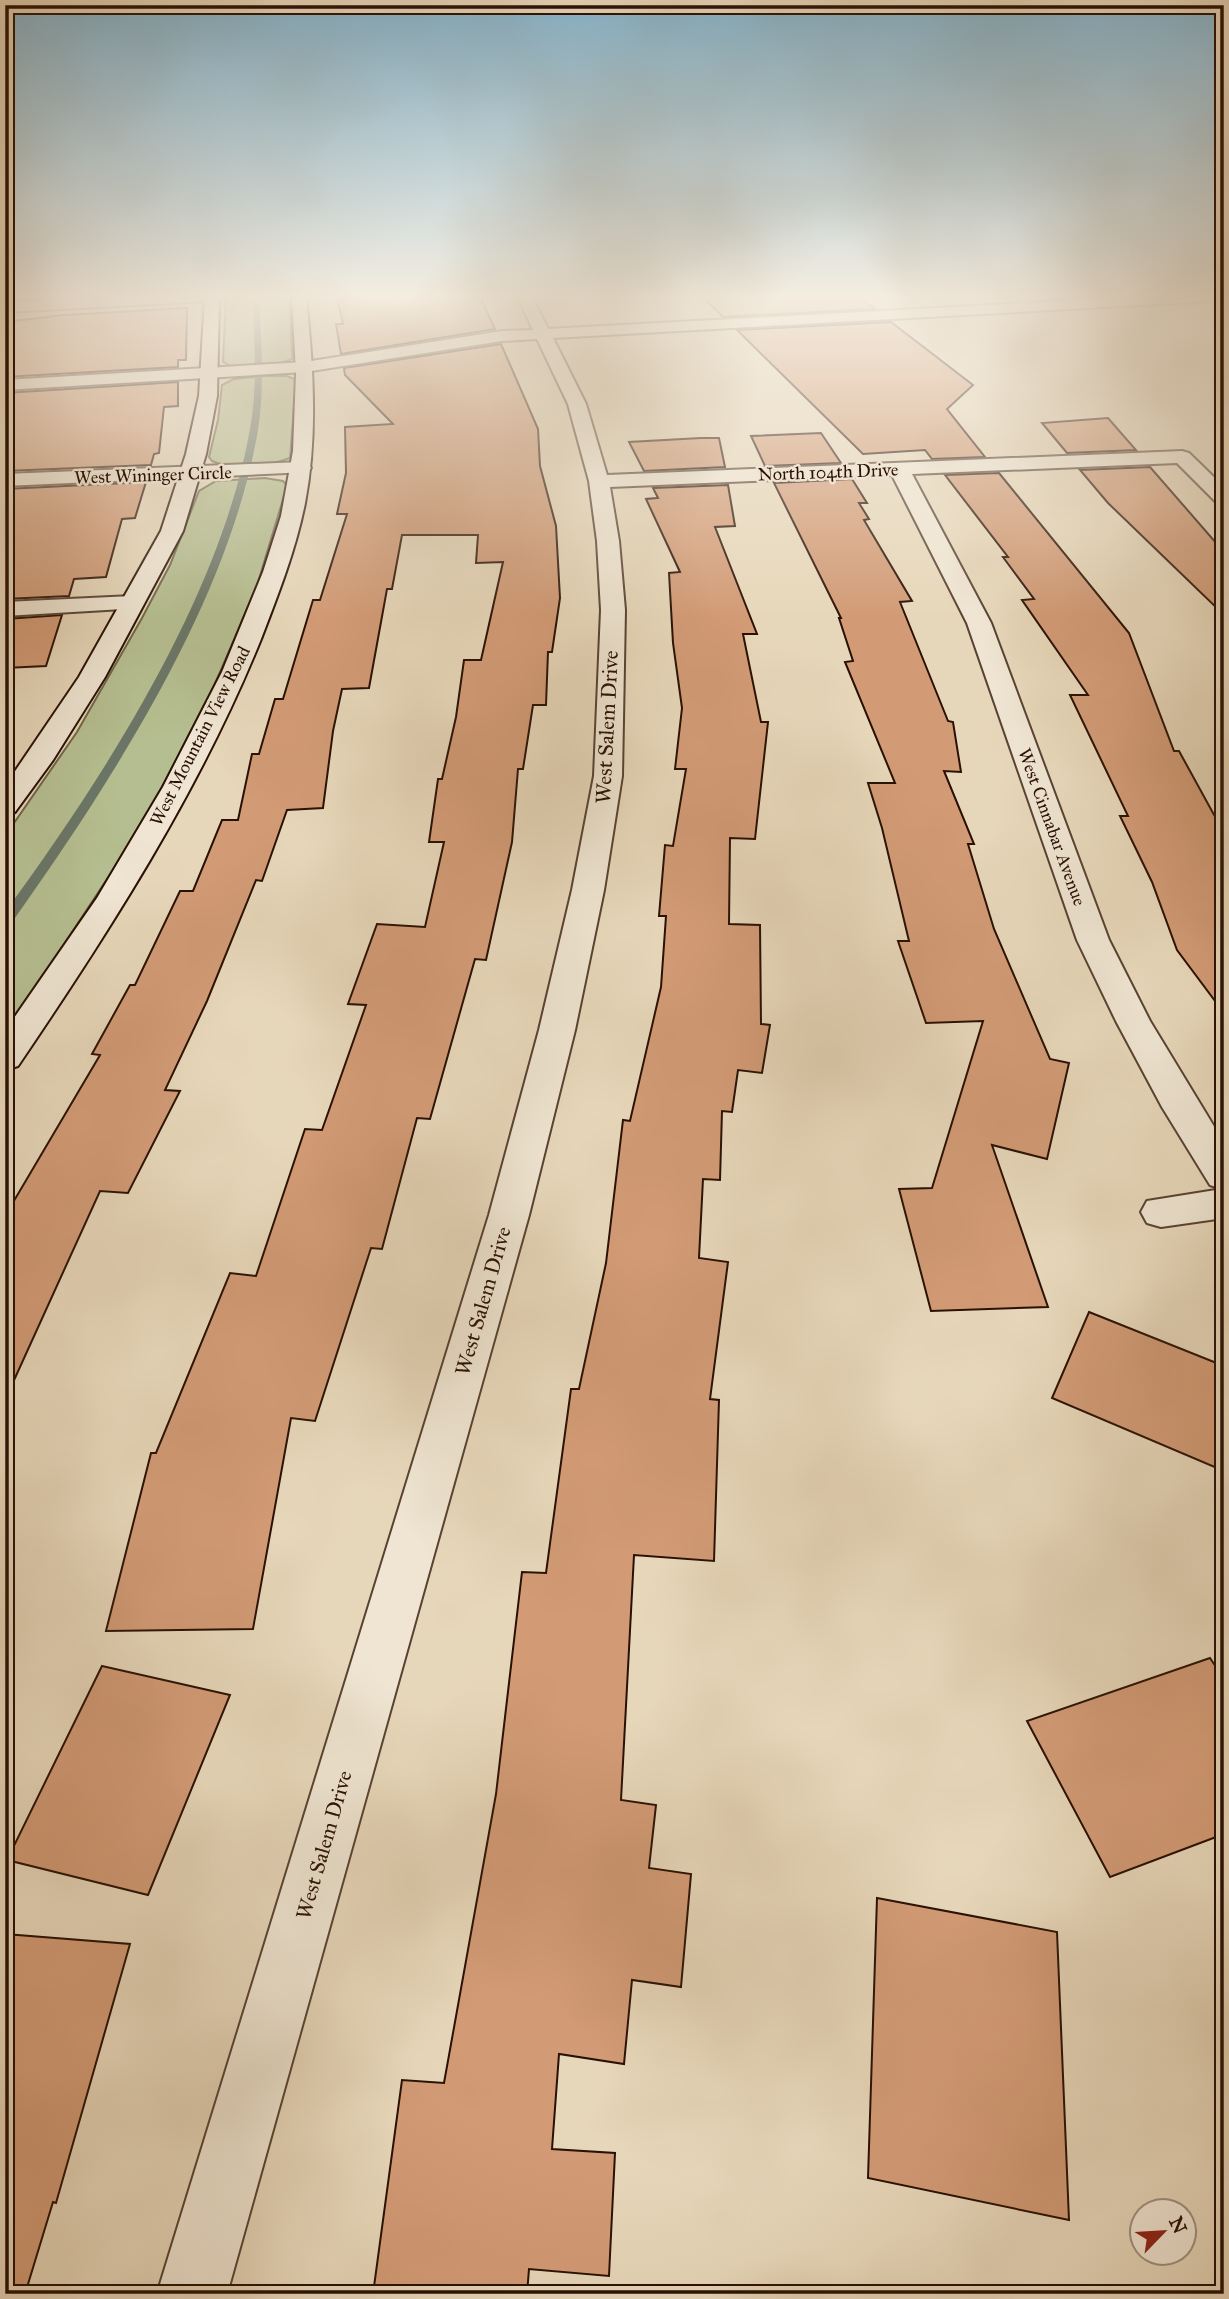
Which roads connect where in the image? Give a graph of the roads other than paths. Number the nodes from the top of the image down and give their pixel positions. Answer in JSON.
{"nodes":[{"id":1,"x":206,"y":404,"type":"edge"},
{"id":2,"x":307,"y":404,"type":"edge"},
{"id":3,"x":577,"y":404,"type":"edge"},
{"id":4,"x":301,"y":468,"type":"junction"},
{"id":5,"x":899,"y":469,"type":"junction"},
{"id":6,"x":191,"y":474,"type":"junction"},
{"id":7,"x":5,"y":480,"type":"edge"},
{"id":8,"x":599,"y":481,"type":"junction"},
{"id":9,"x":1224,"y":499,"type":"edge"},
{"id":10,"x":132,"y":603,"type":"junction"},
{"id":11,"x":5,"y":609,"type":"edge"},
{"id":12,"x":5,"y":806,"type":"edge"},
{"id":13,"x":5,"y":1058,"type":"edge"},
{"id":14,"x":1224,"y":1175,"type":"edge"},
{"id":15,"x":1224,"y":1203,"type":"edge"},
{"id":16,"x":1161,"y":1212,"type":"dead end"},
{"id":17,"x":191,"y":2294,"type":"edge"}],
"edges":[{"from":1,"to":6,"type":"street"},
{"from":2,"to":4,"type":"street","name":"West Mountain View Road"},
{"from":3,"to":8,"type":"street","name":"West Salem Drive"},
{"from":4,"to":6,"type":"street","name":"West Wininger Circle"},
{"from":4,"to":13,"type":"street","name":"West Mountain View Road"},
{"from":5,"to":8,"type":"street","name":"North 104th Drive"},
{"from":5,"to":9,"type":"street","name":"North 104th Drive"},
{"from":5,"to":14,"type":"street","name":"West Cinnabar Avenue"},
{"from":6,"to":7,"type":"street","name":"West Wininger Circle"},
{"from":6,"to":10,"type":"street"},
{"from":8,"to":17,"type":"street","name":"West Salem Drive"},
{"from":10,"to":11,"type":"street"},
{"from":10,"to":12,"type":"street"},
{"from":15,"to":16,"type":"street"}]}
